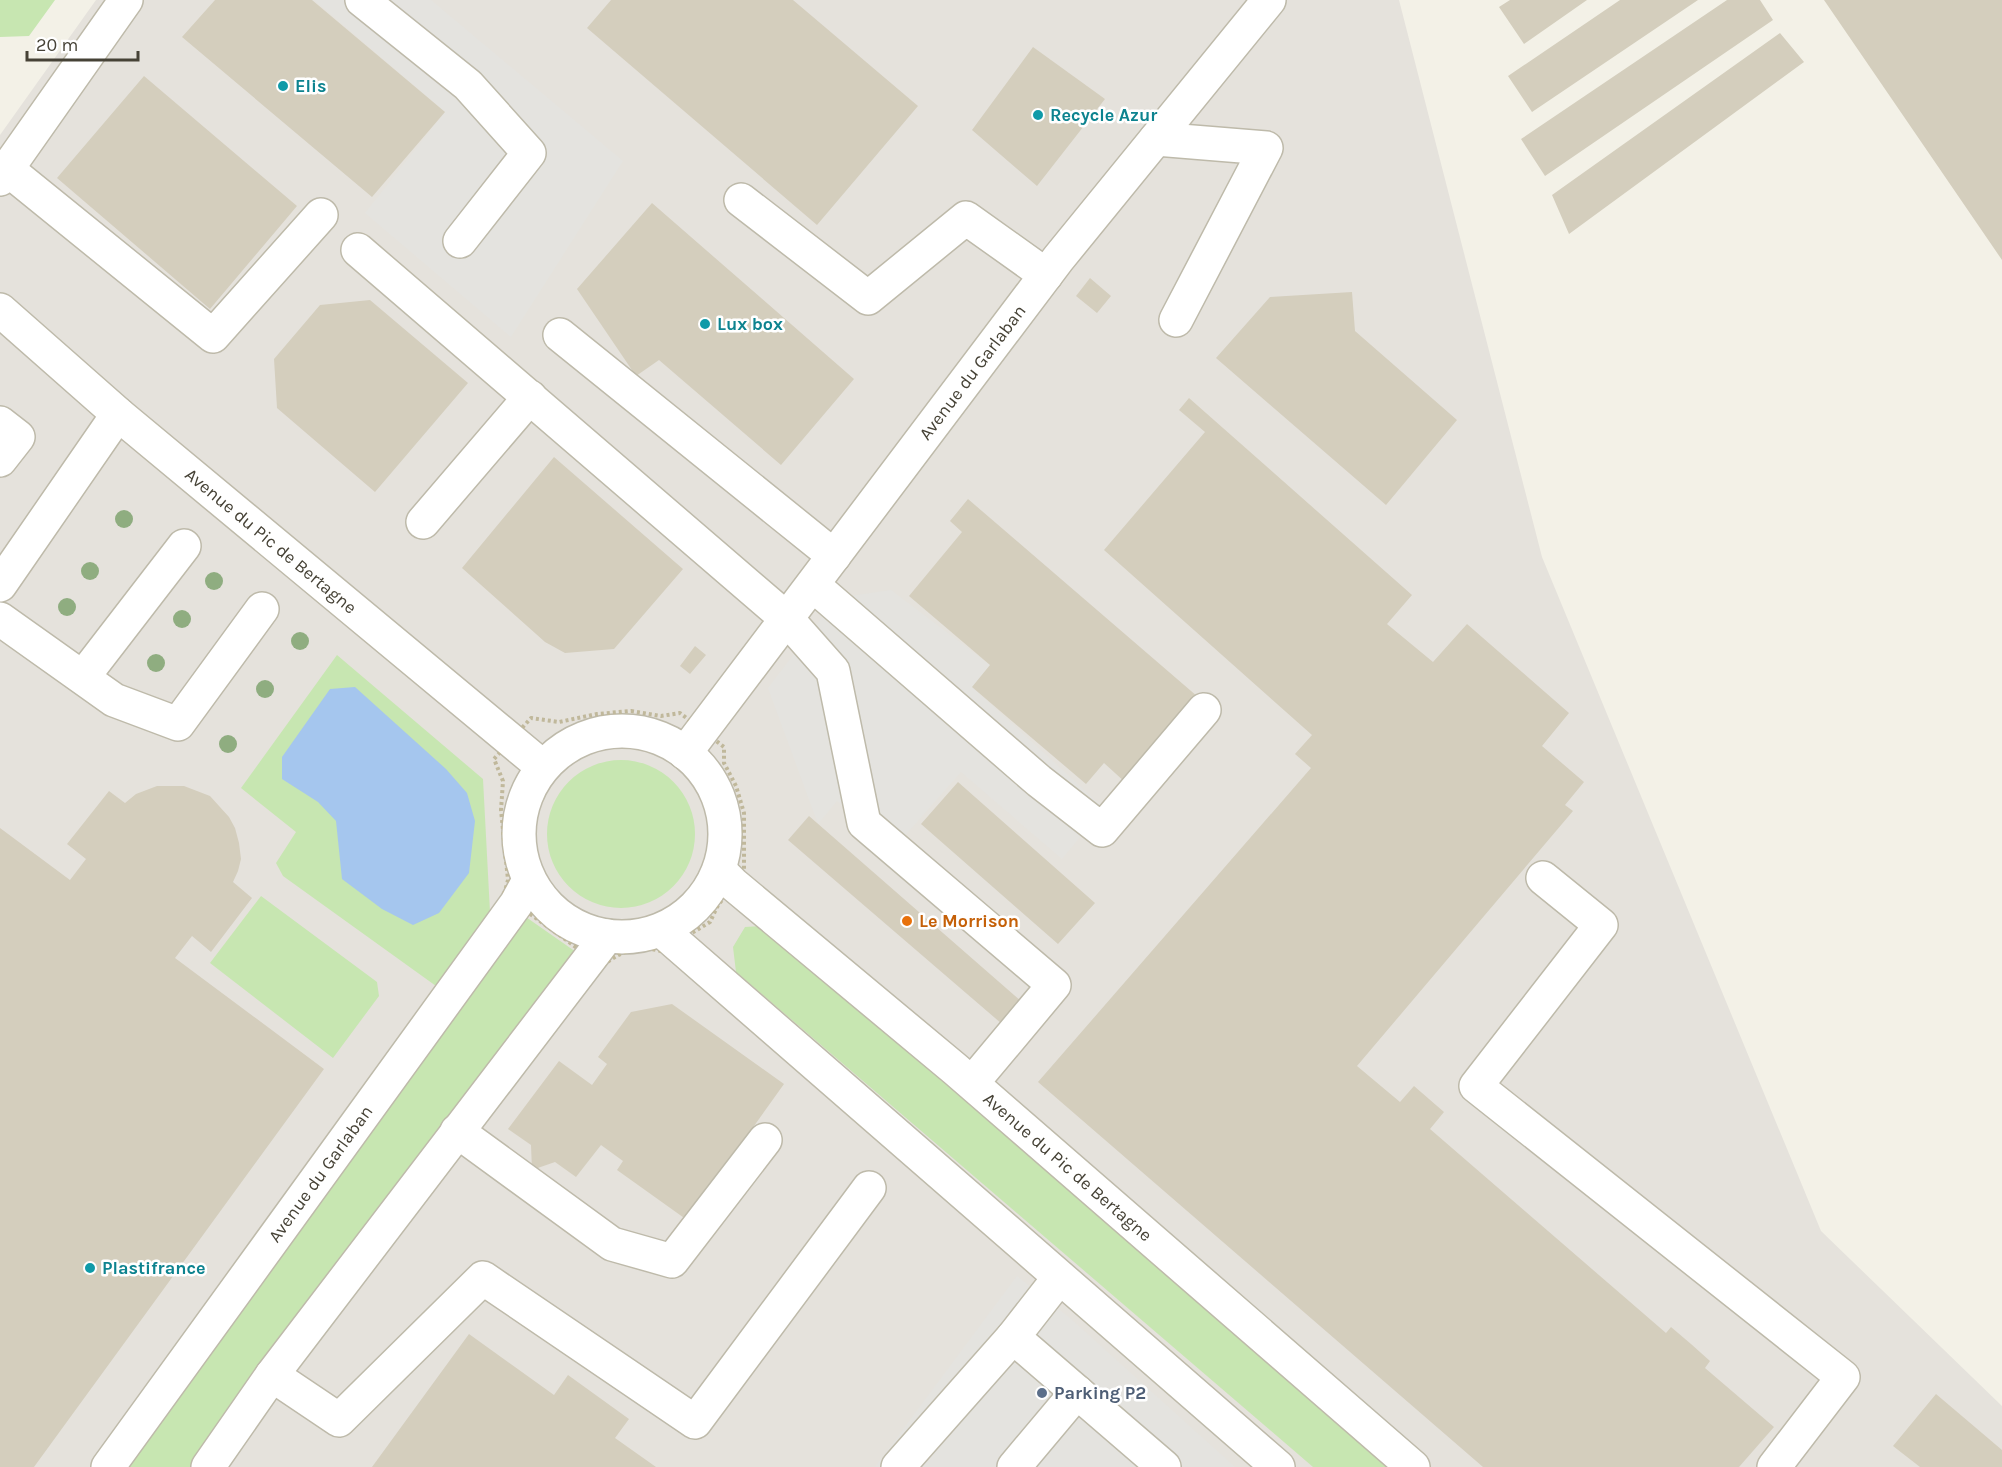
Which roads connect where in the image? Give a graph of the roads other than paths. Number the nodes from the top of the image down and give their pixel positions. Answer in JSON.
{"nodes":[{"id":1,"x":126,"y":0,"type":"edge"},
{"id":2,"x":362,"y":0,"type":"edge"},
{"id":3,"x":1269,"y":0,"type":"edge"},
{"id":4,"x":1156,"y":139,"type":"junction"},
{"id":5,"x":4,"y":174,"type":"edge"},
{"id":6,"x":741,"y":200,"type":"dead end"},
{"id":7,"x":321,"y":215,"type":"dead end"},
{"id":8,"x":460,"y":241,"type":"dead end"},
{"id":9,"x":358,"y":250,"type":"dead end"},
{"id":10,"x":1046,"y":275,"type":"junction"},
{"id":11,"x":0,"y":310,"type":"edge"},
{"id":12,"x":1176,"y":320,"type":"dead end"},
{"id":13,"x":560,"y":335,"type":"dead end"},
{"id":14,"x":530,"y":397,"type":"junction"},
{"id":15,"x":118,"y":414,"type":"junction"},
{"id":16,"x":0,"y":423,"type":"edge"},
{"id":17,"x":0,"y":460,"type":"edge"},
{"id":18,"x":423,"y":522,"type":"dead end"},
{"id":19,"x":184,"y":546,"type":"dead end"},
{"id":20,"x":834,"y":556,"type":"junction"},
{"id":21,"x":0,"y":585,"type":"edge"},
{"id":22,"x":813,"y":585,"type":"junction"},
{"id":23,"x":262,"y":609,"type":"dead end"},
{"id":24,"x":0,"y":619,"type":"edge"},
{"id":25,"x":787,"y":619,"type":"junction"},
{"id":26,"x":83,"y":677,"type":"junction"},
{"id":27,"x":1204,"y":710,"type":"dead end"},
{"id":28,"x":693,"y":742,"type":"junction"},
{"id":29,"x":543,"y":767,"type":"junction"},
{"id":30,"x":726,"y":877,"type":"junction"},
{"id":31,"x":1543,"y":878,"type":"dead end"},
{"id":32,"x":522,"y":892,"type":"junction"},
{"id":33,"x":670,"y":938,"type":"junction"},
{"id":34,"x":598,"y":947,"type":"junction"},
{"id":35,"x":972,"y":1083,"type":"junction"},
{"id":36,"x":457,"y":1131,"type":"junction"},
{"id":37,"x":765,"y":1140,"type":"dead end"},
{"id":38,"x":869,"y":1188,"type":"dead end"},
{"id":39,"x":1059,"y":1278,"type":"junction"},
{"id":40,"x":1013,"y":1337,"type":"junction"},
{"id":41,"x":272,"y":1375,"type":"junction"},
{"id":42,"x":1077,"y":1392,"type":"junction"},
{"id":43,"x":1148,"y":1462,"type":"edge"},
{"id":44,"x":108,"y":1467,"type":"edge"},
{"id":45,"x":208,"y":1467,"type":"edge"},
{"id":46,"x":898,"y":1467,"type":"edge"},
{"id":47,"x":1014,"y":1467,"type":"edge"},
{"id":48,"x":1278,"y":1467,"type":"edge"},
{"id":49,"x":1413,"y":1467,"type":"edge"},
{"id":50,"x":1774,"y":1467,"type":"edge"}],
"edges":[{"from":1,"to":5,"type":"street"},
{"from":2,"to":8,"type":"street"},
{"from":3,"to":4,"type":"street","name":"Avenue du Garlaban"},
{"from":4,"to":10,"type":"street","name":"Avenue du Garlaban"},
{"from":4,"to":12,"type":"street"},
{"from":5,"to":7,"type":"street"},
{"from":6,"to":10,"type":"street"},
{"from":9,"to":14,"type":"street"},
{"from":10,"to":20,"type":"street","name":"Avenue du Garlaban"},
{"from":11,"to":15,"type":"street","name":"Avenue du Pic de Bertagne"},
{"from":13,"to":20,"type":"street"},
{"from":14,"to":18,"type":"street"},
{"from":14,"to":25,"type":"street"},
{"from":15,"to":21,"type":"street"},
{"from":15,"to":29,"type":"street","name":"Avenue du Pic de Bertagne"},
{"from":16,"to":17,"type":"street"},
{"from":19,"to":26,"type":"street"},
{"from":20,"to":22,"type":"street","name":"Avenue du Garlaban"},
{"from":22,"to":25,"type":"street","name":"Avenue du Garlaban"},
{"from":22,"to":27,"type":"street"},
{"from":23,"to":26,"type":"street"},
{"from":24,"to":26,"type":"street"},
{"from":25,"to":28,"type":"street","name":"Avenue du Garlaban"},
{"from":25,"to":35,"type":"street"},
{"from":28,"to":29,"type":"street"},
{"from":28,"to":30,"type":"street"},
{"from":29,"to":32,"type":"street"},
{"from":30,"to":33,"type":"street"},
{"from":30,"to":35,"type":"street","name":"Avenue du Pic de Bertagne"},
{"from":31,"to":50,"type":"street"},
{"from":32,"to":34,"type":"street"},
{"from":32,"to":44,"type":"street","name":"Avenue du Garlaban"},
{"from":33,"to":34,"type":"street"},
{"from":33,"to":39,"type":"street"},
{"from":34,"to":36,"type":"street"},
{"from":35,"to":49,"type":"street","name":"Avenue du Pic de Bertagne"},
{"from":36,"to":37,"type":"street"},
{"from":36,"to":41,"type":"street"},
{"from":38,"to":41,"type":"street"},
{"from":39,"to":40,"type":"street"},
{"from":39,"to":48,"type":"street"},
{"from":40,"to":42,"type":"street"},
{"from":40,"to":46,"type":"street"},
{"from":41,"to":45,"type":"street"},
{"from":42,"to":43,"type":"street"},
{"from":42,"to":47,"type":"street"}]}
